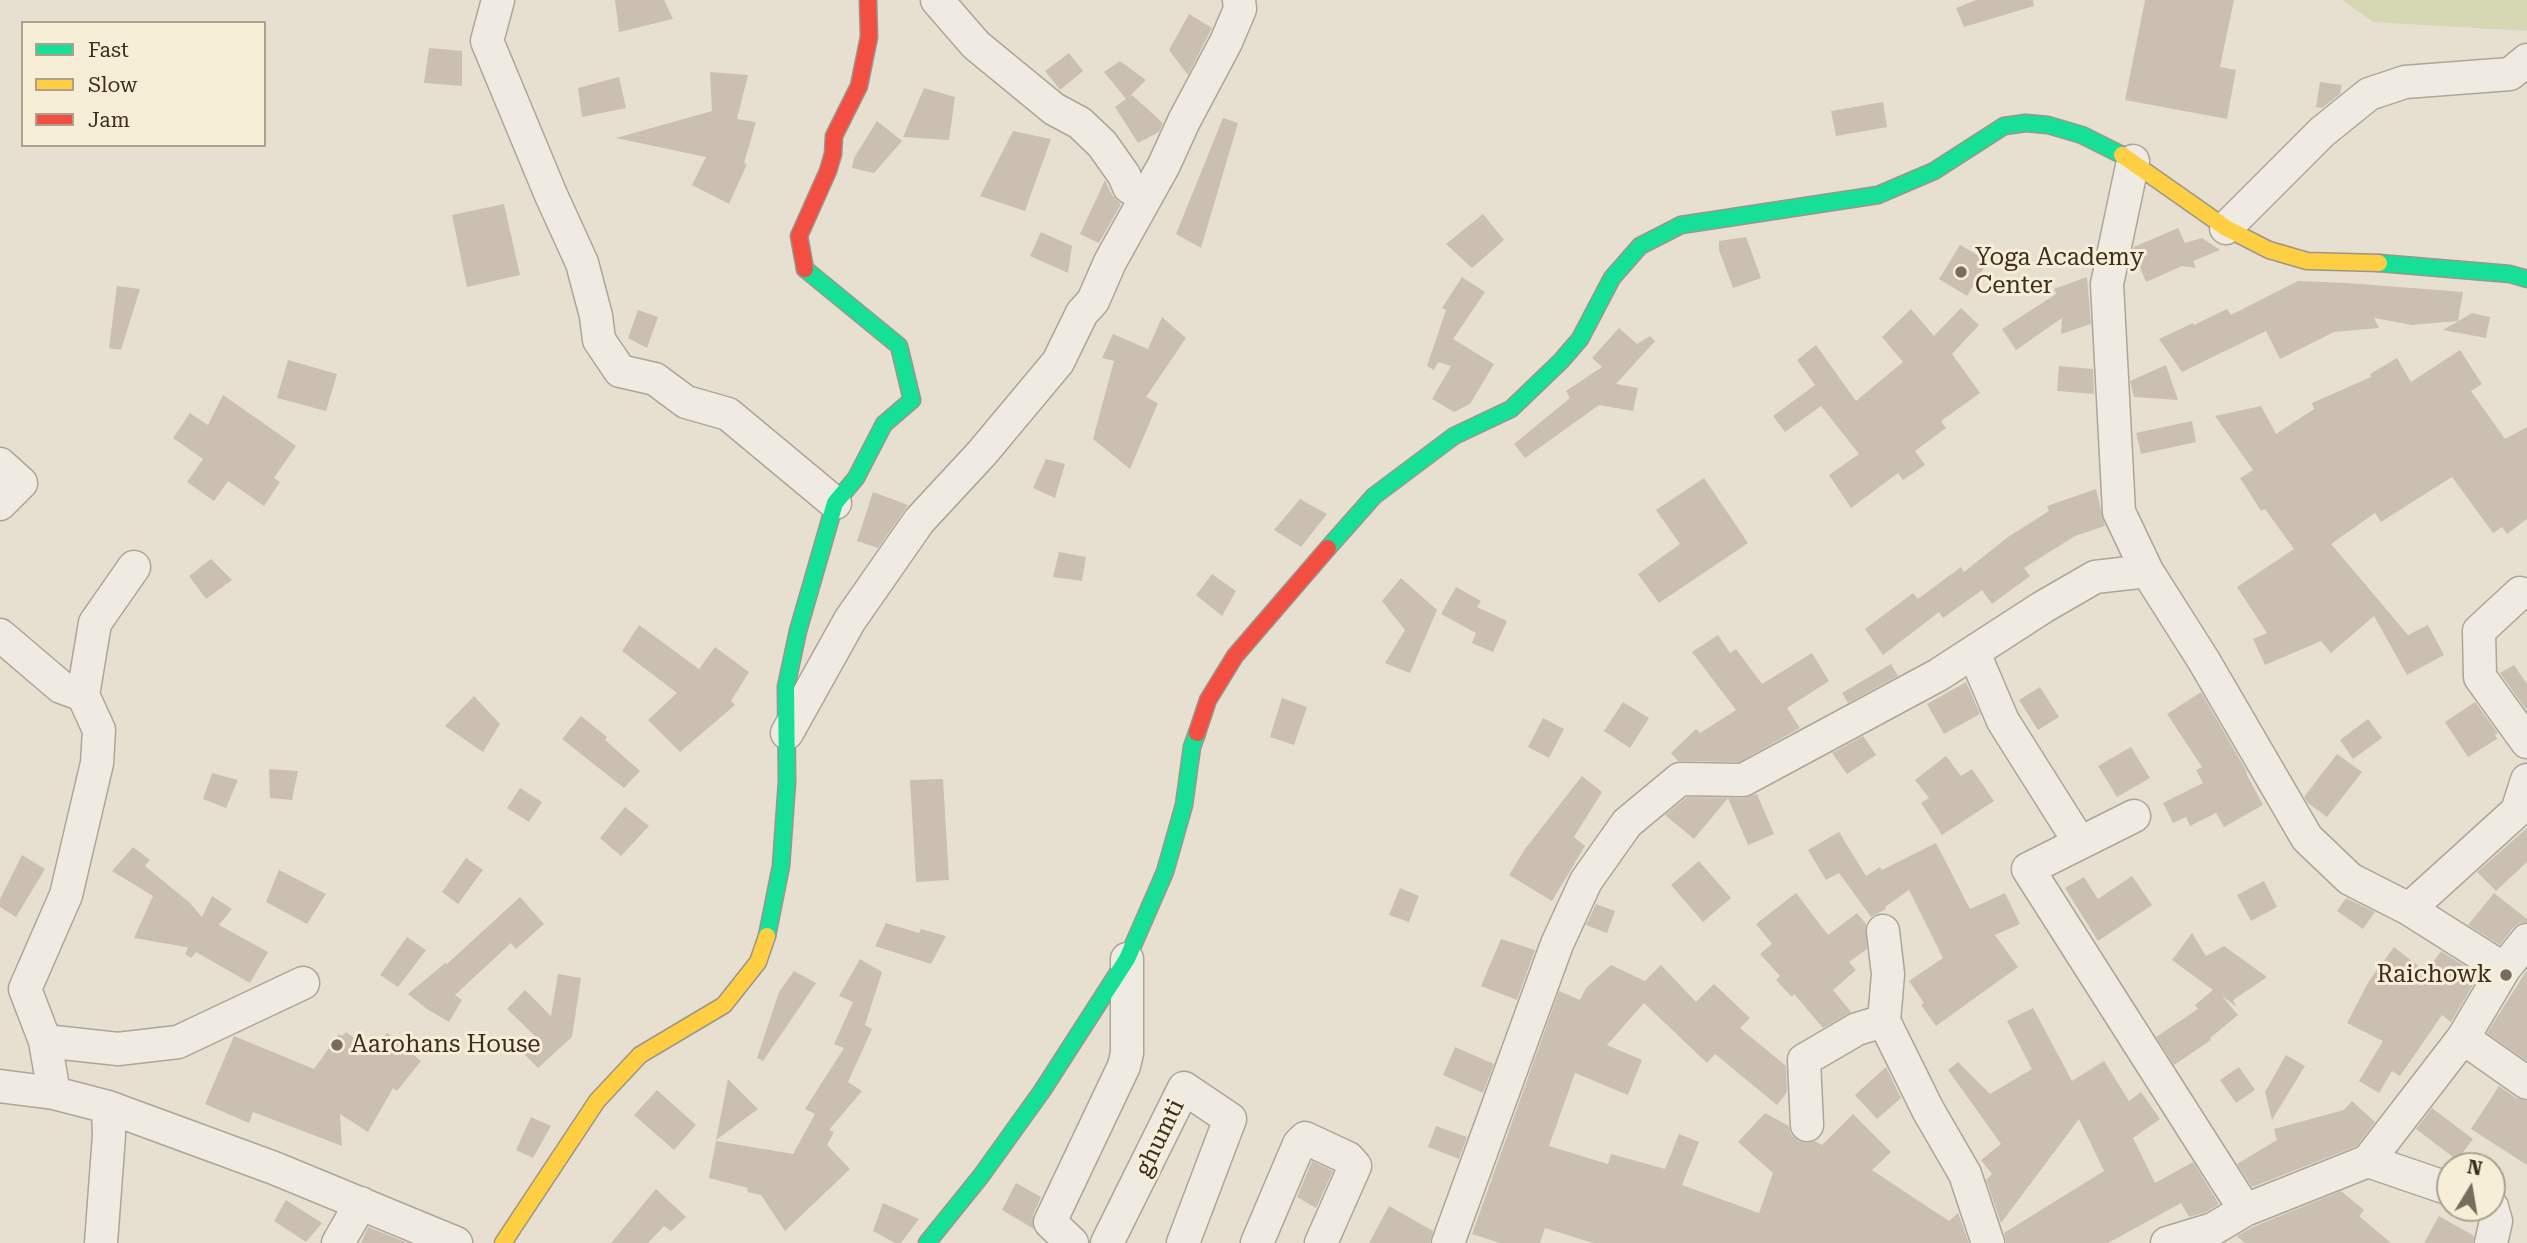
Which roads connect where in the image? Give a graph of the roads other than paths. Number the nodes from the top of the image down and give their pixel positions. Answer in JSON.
{"nodes":[{"id":1,"x":498,"y":0,"type":"edge"},
{"id":2,"x":868,"y":0,"type":"edge"},
{"id":3,"x":937,"y":0,"type":"edge"},
{"id":4,"x":1239,"y":0,"type":"edge"},
{"id":5,"x":2527,"y":60,"type":"edge"},
{"id":6,"x":2133,"y":161,"type":"junction"},
{"id":7,"x":1145,"y":197,"type":"junction"},
{"id":8,"x":2226,"y":228,"type":"junction"},
{"id":9,"x":2527,"y":279,"type":"edge"},
{"id":10,"x":0,"y":464,"type":"edge"},
{"id":11,"x":835,"y":503,"type":"junction"},
{"id":12,"x":0,"y":504,"type":"edge"},
{"id":13,"x":134,"y":567,"type":"dead end"},
{"id":14,"x":2147,"y":571,"type":"junction"},
{"id":15,"x":2521,"y":593,"type":"dead end"},
{"id":16,"x":0,"y":635,"type":"edge"},
{"id":17,"x":1974,"y":653,"type":"junction"},
{"id":18,"x":83,"y":695,"type":"junction"},
{"id":19,"x":787,"y":733,"type":"junction"},
{"id":20,"x":2527,"y":743,"type":"edge"},
{"id":21,"x":2527,"y":780,"type":"edge"},
{"id":22,"x":2134,"y":816,"type":"dead end"},
{"id":23,"x":2080,"y":843,"type":"junction"},
{"id":24,"x":2409,"y":909,"type":"junction"},
{"id":25,"x":1883,"y":931,"type":"dead end"},
{"id":26,"x":2527,"y":940,"type":"edge"},
{"id":27,"x":1127,"y":959,"type":"junction"},
{"id":28,"x":2504,"y":969,"type":"junction"},
{"id":29,"x":303,"y":983,"type":"dead end"},
{"id":30,"x":1884,"y":1021,"type":"junction"},
{"id":31,"x":2463,"y":1038,"type":"junction"},
{"id":32,"x":45,"y":1041,"type":"junction"},
{"id":33,"x":2527,"y":1083,"type":"edge"},
{"id":34,"x":0,"y":1086,"type":"edge"},
{"id":35,"x":54,"y":1093,"type":"junction"},
{"id":36,"x":108,"y":1107,"type":"junction"},
{"id":37,"x":1807,"y":1125,"type":"dead end"},
{"id":38,"x":2368,"y":1161,"type":"junction"},
{"id":39,"x":2436,"y":1184,"type":"edge"},
{"id":40,"x":360,"y":1202,"type":"junction"},
{"id":41,"x":2245,"y":1210,"type":"junction"},
{"id":42,"x":2496,"y":1222,"type":"edge"},
{"id":43,"x":1061,"y":1233,"type":"edge"},
{"id":44,"x":2222,"y":1236,"type":"edge"},
{"id":45,"x":101,"y":1243,"type":"edge"},
{"id":46,"x":338,"y":1243,"type":"edge"},
{"id":47,"x":456,"y":1243,"type":"edge"},
{"id":48,"x":503,"y":1243,"type":"edge"},
{"id":49,"x":927,"y":1243,"type":"edge"},
{"id":50,"x":1107,"y":1243,"type":"edge"},
{"id":51,"x":1183,"y":1243,"type":"edge"},
{"id":52,"x":1257,"y":1243,"type":"edge"},
{"id":53,"x":1321,"y":1243,"type":"edge"},
{"id":54,"x":1448,"y":1243,"type":"edge"},
{"id":55,"x":1988,"y":1243,"type":"edge"},
{"id":56,"x":2167,"y":1243,"type":"edge"},
{"id":57,"x":2491,"y":1243,"type":"edge"}],
"edges":[{"from":1,"to":11,"type":"street"},
{"from":2,"to":11,"type":"street"},
{"from":3,"to":7,"type":"street"},
{"from":4,"to":7,"type":"street"},
{"from":5,"to":8,"type":"street"},
{"from":6,"to":8,"type":"street"},
{"from":6,"to":14,"type":"street"},
{"from":6,"to":27,"type":"street"},
{"from":7,"to":19,"type":"street"},
{"from":8,"to":9,"type":"street"},
{"from":10,"to":12,"type":"street"},
{"from":11,"to":19,"type":"street"},
{"from":13,"to":18,"type":"street"},
{"from":14,"to":17,"type":"street"},
{"from":14,"to":24,"type":"street"},
{"from":15,"to":20,"type":"street"},
{"from":16,"to":18,"type":"street"},
{"from":17,"to":23,"type":"street"},
{"from":17,"to":54,"type":"street"},
{"from":18,"to":32,"type":"street"},
{"from":19,"to":48,"type":"street"},
{"from":21,"to":24,"type":"street"},
{"from":22,"to":23,"type":"street"},
{"from":23,"to":41,"type":"street"},
{"from":24,"to":28,"type":"street"},
{"from":25,"to":30,"type":"street"},
{"from":26,"to":28,"type":"street"},
{"from":27,"to":43,"type":"street"},
{"from":27,"to":49,"type":"street"},
{"from":28,"to":31,"type":"street"},
{"from":29,"to":32,"type":"street"},
{"from":30,"to":37,"type":"street"},
{"from":30,"to":55,"type":"street"},
{"from":31,"to":33,"type":"street"},
{"from":31,"to":38,"type":"street"},
{"from":32,"to":35,"type":"street"},
{"from":34,"to":35,"type":"street"},
{"from":35,"to":36,"type":"street"},
{"from":36,"to":40,"type":"street"},
{"from":36,"to":45,"type":"street"},
{"from":38,"to":39,"type":"street"},
{"from":38,"to":41,"type":"street"},
{"from":40,"to":46,"type":"street"},
{"from":40,"to":47,"type":"street"},
{"from":41,"to":44,"type":"street"},
{"from":42,"to":57,"type":"street"},
{"from":44,"to":56,"type":"street"},
{"from":50,"to":51,"type":"street","name":"ghumti"},
{"from":52,"to":53,"type":"street"}]}
